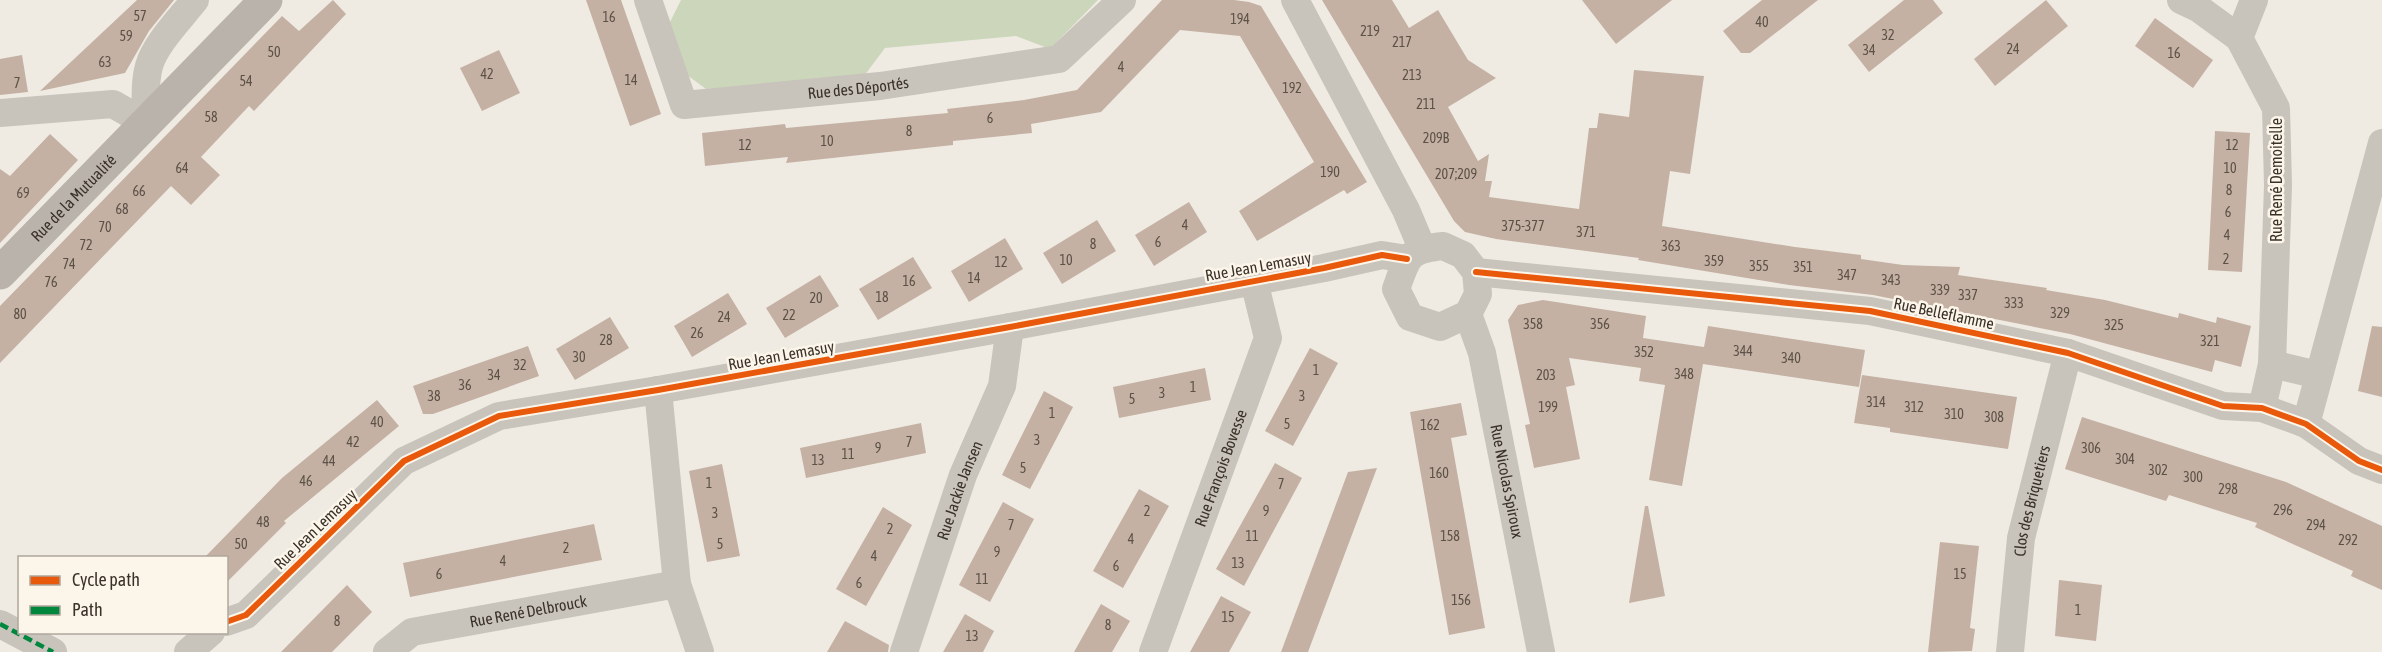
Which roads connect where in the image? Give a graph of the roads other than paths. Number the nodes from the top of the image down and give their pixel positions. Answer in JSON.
{"nodes":[{"id":1,"x":195,"y":0,"type":"edge"},
{"id":2,"x":266,"y":0,"type":"edge"},
{"id":3,"x":648,"y":0,"type":"edge"},
{"id":4,"x":1122,"y":0,"type":"edge"},
{"id":5,"x":1295,"y":0,"type":"edge"},
{"id":6,"x":2181,"y":0,"type":"edge"},
{"id":7,"x":2254,"y":0,"type":"edge"},
{"id":8,"x":2239,"y":38,"type":"junction"},
{"id":9,"x":0,"y":113,"type":"edge"},
{"id":10,"x":146,"y":123,"type":"junction"},
{"id":11,"x":2382,"y":143,"type":"edge"},
{"id":12,"x":1414,"y":254,"type":"junction"},
{"id":13,"x":1476,"y":272,"type":"junction"},
{"id":14,"x":0,"y":273,"type":"edge"},
{"id":15,"x":1254,"y":281,"type":"junction"},
{"id":16,"x":1468,"y":314,"type":"junction"},
{"id":17,"x":1010,"y":327,"type":"junction"},
{"id":18,"x":2068,"y":353,"type":"junction"},
{"id":19,"x":2272,"y":364,"type":"junction"},
{"id":20,"x":2318,"y":375,"type":"junction"},
{"id":21,"x":658,"y":390,"type":"junction"},
{"id":22,"x":2262,"y":408,"type":"junction"},
{"id":23,"x":2306,"y":424,"type":"junction"},
{"id":24,"x":2382,"y":470,"type":"edge"},
{"id":25,"x":677,"y":584,"type":"junction"},
{"id":26,"x":228,"y":621,"type":"edge"},
{"id":27,"x":0,"y":624,"type":"edge"},
{"id":28,"x":18,"y":634,"type":"edge"},
{"id":29,"x":19,"y":634,"type":"edge"},
{"id":30,"x":210,"y":634,"type":"edge"},
{"id":31,"x":53,"y":652,"type":"edge"},
{"id":32,"x":188,"y":652,"type":"edge"},
{"id":33,"x":387,"y":652,"type":"edge"},
{"id":34,"x":700,"y":652,"type":"edge"},
{"id":35,"x":904,"y":652,"type":"edge"},
{"id":36,"x":1153,"y":652,"type":"edge"},
{"id":37,"x":1541,"y":652,"type":"edge"},
{"id":38,"x":2010,"y":652,"type":"edge"}],
"edges":[{"from":1,"to":10,"type":"street"},
{"from":2,"to":10,"type":"street","name":"Rue de la Mutualité"},
{"from":3,"to":4,"type":"street","name":"Rue des Déportés"},
{"from":5,"to":12,"type":"street"},
{"from":6,"to":8,"type":"street","name":"Rue René Demoitelle"},
{"from":7,"to":8,"type":"street"},
{"from":8,"to":19,"type":"street","name":"Rue René Demoitelle"},
{"from":9,"to":10,"type":"street"},
{"from":10,"to":14,"type":"street","name":"Rue de la Mutualité"},
{"from":11,"to":20,"type":"street"},
{"from":12,"to":13,"type":"street"},
{"from":12,"to":15,"type":"street","name":"Rue Jean Lemasuy"},
{"from":12,"to":16,"type":"street"},
{"from":13,"to":16,"type":"street"},
{"from":13,"to":18,"type":"street","name":"Rue Belleflamme"},
{"from":15,"to":17,"type":"street","name":"Rue Jean Lemasuy"},
{"from":15,"to":36,"type":"street","name":"Rue François Bovesse"},
{"from":16,"to":37,"type":"street","name":"Rue Nicolas Spiroux"},
{"from":17,"to":21,"type":"street","name":"Rue Jean Lemasuy"},
{"from":17,"to":35,"type":"street","name":"Rue Jackie Jansen"},
{"from":18,"to":22,"type":"street","name":"Rue Belleflamme"},
{"from":18,"to":38,"type":"street","name":"Clos des Briquetiers"},
{"from":19,"to":20,"type":"street"},
{"from":19,"to":22,"type":"street","name":"Rue René Demoitelle"},
{"from":20,"to":23,"type":"street"},
{"from":21,"to":25,"type":"street"},
{"from":21,"to":26,"type":"street","name":"Rue Jean Lemasuy"},
{"from":22,"to":23,"type":"street","name":"Rue Belleflamme"},
{"from":23,"to":24,"type":"street","name":"Rue Belleflamme"},
{"from":25,"to":33,"type":"street","name":"Rue René Delbrouck"},
{"from":25,"to":34,"type":"street"},
{"from":27,"to":28,"type":"street"},
{"from":29,"to":31,"type":"street"},
{"from":30,"to":32,"type":"street"}]}
